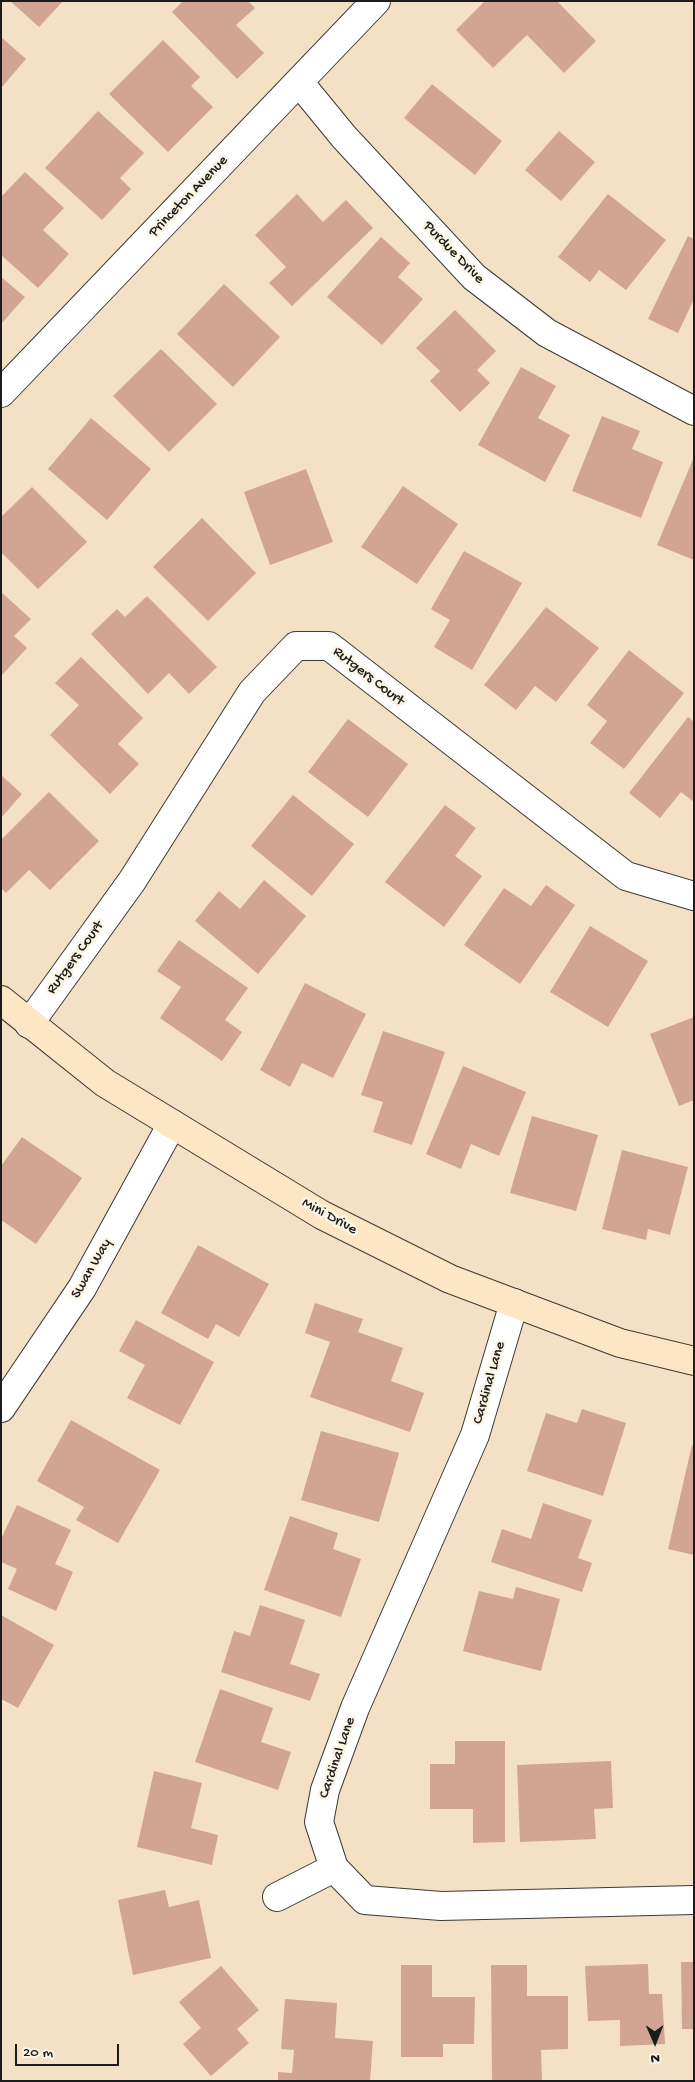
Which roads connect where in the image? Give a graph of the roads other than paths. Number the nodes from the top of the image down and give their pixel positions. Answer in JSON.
{"nodes":[{"id":1,"x":376,"y":1,"type":"edge"},
{"id":2,"x":299,"y":82,"type":"junction"},
{"id":3,"x":1,"y":393,"type":"edge"},
{"id":4,"x":694,"y":411,"type":"edge"},
{"id":5,"x":694,"y":896,"type":"edge"},
{"id":6,"x":1,"y":1000,"type":"edge"},
{"id":7,"x":29,"y":1024,"type":"junction"},
{"id":8,"x":172,"y":1124,"type":"junction"},
{"id":9,"x":514,"y":1303,"type":"junction"},
{"id":10,"x":694,"y":1361,"type":"edge"},
{"id":11,"x":1,"y":1408,"type":"edge"},
{"id":12,"x":334,"y":1868,"type":"junction"},
{"id":13,"x":277,"y":1897,"type":"dead end"},
{"id":14,"x":694,"y":1900,"type":"edge"}],
"edges":[{"from":1,"to":2,"type":"street","name":"Princeton Avenue"},
{"from":2,"to":3,"type":"street","name":"Princeton Avenue"},
{"from":2,"to":4,"type":"street","name":"Purdue Drive"},
{"from":5,"to":7,"type":"street","name":"Rutgers Court"},
{"from":6,"to":7,"type":"street","name":"Mini Drive"},
{"from":7,"to":8,"type":"street","name":"Mini Drive"},
{"from":8,"to":9,"type":"street","name":"Mini Drive"},
{"from":8,"to":11,"type":"street","name":"Swan Way"},
{"from":9,"to":10,"type":"street","name":"Mini Drive"},
{"from":9,"to":12,"type":"street","name":"Cardinal Lane"},
{"from":12,"to":13,"type":"street"},
{"from":12,"to":14,"type":"street","name":"Cardinal Lane"}]}
